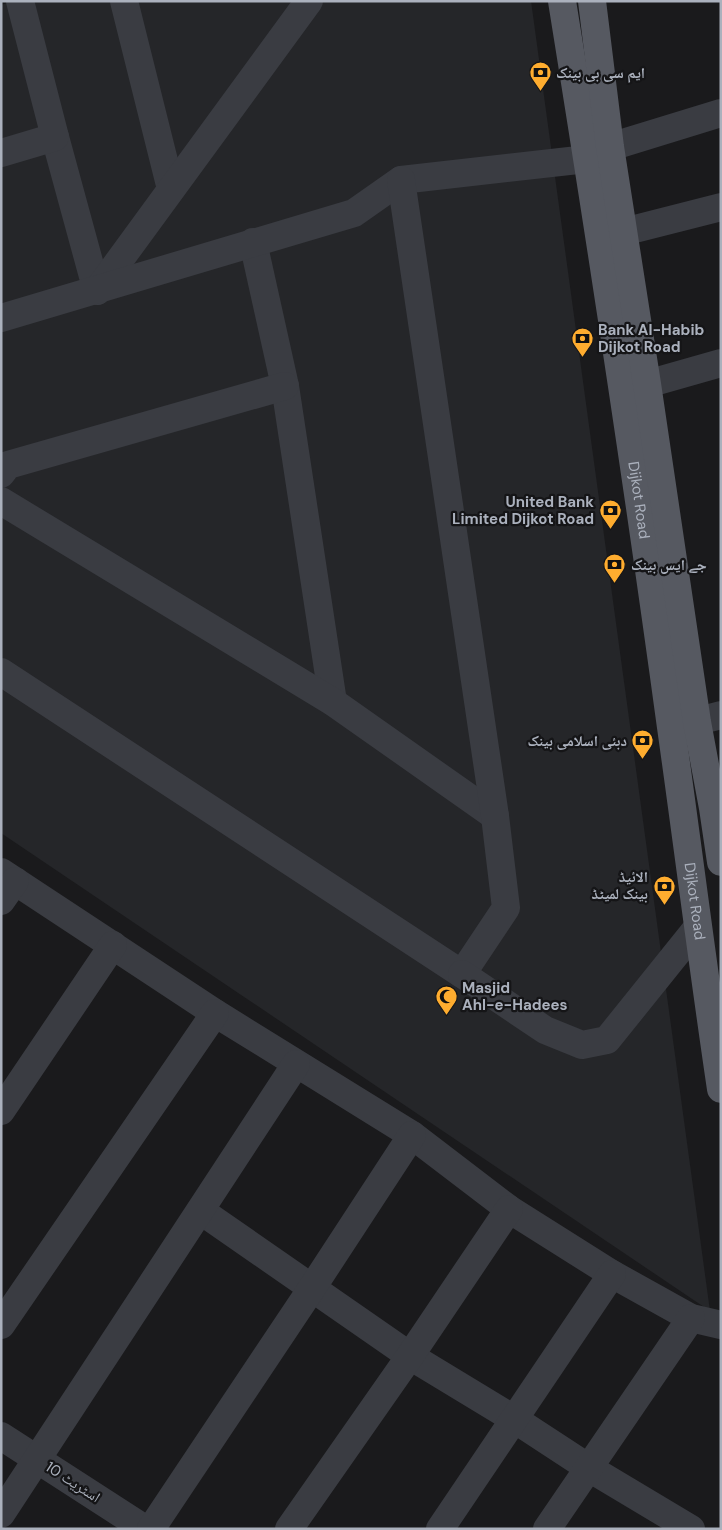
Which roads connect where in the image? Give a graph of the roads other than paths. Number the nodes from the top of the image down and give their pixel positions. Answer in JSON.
{"nodes":[{"id":1,"x":20,"y":1,"type":"edge"},
{"id":2,"x":124,"y":1,"type":"edge"},
{"id":3,"x":308,"y":1,"type":"edge"},
{"id":4,"x":562,"y":1,"type":"edge"},
{"id":5,"x":592,"y":1,"type":"edge"},
{"id":6,"x":721,"y":113,"type":"edge"},
{"id":7,"x":56,"y":136,"type":"junction"},
{"id":8,"x":1,"y":153,"type":"edge"},
{"id":9,"x":599,"y":153,"type":"junction"},
{"id":10,"x":401,"y":180,"type":"junction"},
{"id":11,"x":171,"y":189,"type":"junction"},
{"id":12,"x":721,"y":207,"type":"edge"},
{"id":13,"x":623,"y":232,"type":"junction"},
{"id":14,"x":253,"y":242,"type":"junction"},
{"id":15,"x":97,"y":291,"type":"junction"},
{"id":16,"x":1,"y":318,"type":"edge"},
{"id":17,"x":721,"y":364,"type":"edge"},
{"id":18,"x":647,"y":384,"type":"junction"},
{"id":19,"x":285,"y":386,"type":"junction"},
{"id":20,"x":1,"y":474,"type":"edge"},
{"id":21,"x":1,"y":501,"type":"edge"},
{"id":22,"x":1,"y":672,"type":"edge"},
{"id":23,"x":333,"y":702,"type":"junction"},
{"id":24,"x":696,"y":722,"type":"edge"},
{"id":25,"x":495,"y":816,"type":"junction"},
{"id":26,"x":721,"y":862,"type":"edge"},
{"id":27,"x":6,"y":885,"type":"edge"},
{"id":28,"x":697,"y":928,"type":"junction"},
{"id":29,"x":113,"y":945,"type":"junction"},
{"id":30,"x":462,"y":974,"type":"junction"},
{"id":31,"x":216,"y":1013,"type":"junction"},
{"id":32,"x":296,"y":1064,"type":"junction"},
{"id":33,"x":721,"y":1088,"type":"edge"},
{"id":34,"x":1,"y":1111,"type":"edge"},
{"id":35,"x":412,"y":1135,"type":"junction"},
{"id":36,"x":508,"y":1208,"type":"junction"},
{"id":37,"x":201,"y":1211,"type":"junction"},
{"id":38,"x":612,"y":1274,"type":"junction"},
{"id":39,"x":312,"y":1288,"type":"junction"},
{"id":40,"x":692,"y":1318,"type":"junction"},
{"id":41,"x":1,"y":1325,"type":"edge"},
{"id":42,"x":721,"y":1325,"type":"edge"},
{"id":43,"x":410,"y":1356,"type":"junction"},
{"id":44,"x":514,"y":1419,"type":"junction"},
{"id":45,"x":1,"y":1436,"type":"edge"},
{"id":46,"x":37,"y":1459,"type":"junction"},
{"id":47,"x":589,"y":1468,"type":"junction"},
{"id":48,"x":1,"y":1514,"type":"edge"},
{"id":49,"x":145,"y":1529,"type":"edge"},
{"id":50,"x":151,"y":1529,"type":"edge"},
{"id":51,"x":289,"y":1529,"type":"edge"},
{"id":52,"x":440,"y":1529,"type":"edge"},
{"id":53,"x":547,"y":1529,"type":"edge"},
{"id":54,"x":690,"y":1529,"type":"edge"}],
"edges":[{"from":1,"to":7,"type":"street"},
{"from":2,"to":11,"type":"street"},
{"from":3,"to":11,"type":"street"},
{"from":4,"to":9,"type":"main road","name":"Dijkot Road"},
{"from":5,"to":9,"type":"main road","name":"Dijkot Road"},
{"from":6,"to":9,"type":"street"},
{"from":7,"to":8,"type":"street"},
{"from":7,"to":15,"type":"street"},
{"from":9,"to":10,"type":"street"},
{"from":9,"to":13,"type":"main road","name":"Dijkot Road"},
{"from":9,"to":24,"type":"main road","name":"Dijkot Road"},
{"from":10,"to":14,"type":"street"},
{"from":10,"to":25,"type":"street"},
{"from":11,"to":15,"type":"street"},
{"from":12,"to":13,"type":"street"},
{"from":13,"to":18,"type":"main road","name":"Dijkot Road"},
{"from":14,"to":15,"type":"street"},
{"from":14,"to":19,"type":"street"},
{"from":15,"to":16,"type":"street"},
{"from":17,"to":18,"type":"street"},
{"from":18,"to":24,"type":"main road","name":"Dijkot Road"},
{"from":19,"to":20,"type":"street"},
{"from":19,"to":23,"type":"street"},
{"from":21,"to":23,"type":"street"},
{"from":22,"to":30,"type":"street"},
{"from":23,"to":25,"type":"street"},
{"from":24,"to":26,"type":"main road","name":"Dijkot Road"},
{"from":24,"to":28,"type":"main road","name":"Dijkot Road"},
{"from":25,"to":30,"type":"street"},
{"from":27,"to":29,"type":"street"},
{"from":28,"to":30,"type":"street"},
{"from":28,"to":33,"type":"main road","name":"Dijkot Road"},
{"from":29,"to":31,"type":"street"},
{"from":29,"to":34,"type":"street"},
{"from":31,"to":32,"type":"street"},
{"from":31,"to":41,"type":"street"},
{"from":32,"to":35,"type":"street"},
{"from":32,"to":37,"type":"street"},
{"from":35,"to":36,"type":"street"},
{"from":35,"to":39,"type":"street"},
{"from":36,"to":38,"type":"street"},
{"from":36,"to":43,"type":"street"},
{"from":37,"to":39,"type":"street"},
{"from":37,"to":46,"type":"street"},
{"from":38,"to":40,"type":"street"},
{"from":38,"to":44,"type":"street"},
{"from":39,"to":43,"type":"street"},
{"from":39,"to":50,"type":"street"},
{"from":40,"to":42,"type":"street"},
{"from":40,"to":47,"type":"street"},
{"from":43,"to":44,"type":"street"},
{"from":43,"to":51,"type":"street"},
{"from":44,"to":47,"type":"street"},
{"from":44,"to":52,"type":"street"},
{"from":45,"to":46,"type":"street","name":"اسٹریٹ 10"},
{"from":46,"to":48,"type":"street"},
{"from":46,"to":49,"type":"street","name":"اسٹریٹ 10"},
{"from":47,"to":53,"type":"street"},
{"from":47,"to":54,"type":"street"}]}
